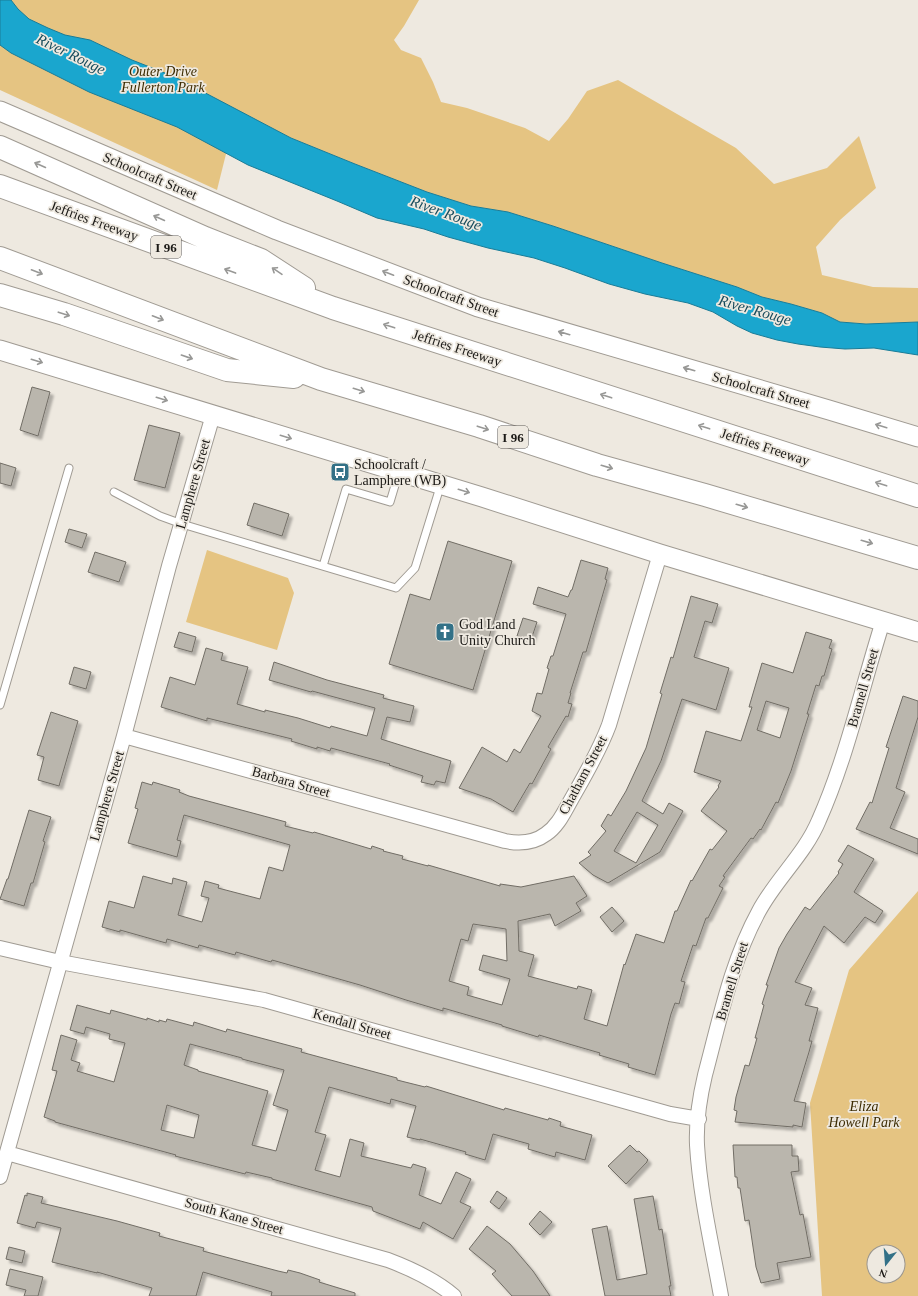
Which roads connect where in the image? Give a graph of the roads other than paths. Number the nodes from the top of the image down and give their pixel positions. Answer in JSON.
{"nodes":[{"id":1,"x":0,"y":111,"type":"edge"},
{"id":2,"x":0,"y":147,"type":"edge"},
{"id":3,"x":0,"y":186,"type":"edge"},
{"id":4,"x":0,"y":258,"type":"edge"},
{"id":5,"x":0,"y":295,"type":"edge"},
{"id":6,"x":333,"y":308,"type":"junction"},
{"id":7,"x":0,"y":350,"type":"edge"},
{"id":8,"x":321,"y":379,"type":"junction"},
{"id":9,"x":213,"y":415,"type":"junction"},
{"id":10,"x":918,"y":437,"type":"edge"},
{"id":11,"x":68,"y":468,"type":"dead end"},
{"id":12,"x":399,"y":472,"type":"junction"},
{"id":13,"x":441,"y":484,"type":"junction"},
{"id":14,"x":114,"y":492,"type":"dead end"},
{"id":15,"x":918,"y":496,"type":"edge"},
{"id":16,"x":182,"y":524,"type":"junction"},
{"id":17,"x":660,"y":554,"type":"junction"},
{"id":18,"x":918,"y":558,"type":"edge"},
{"id":19,"x":323,"y":566,"type":"junction"},
{"id":20,"x":883,"y":621,"type":"junction"},
{"id":21,"x":918,"y":632,"type":"edge"},
{"id":22,"x":0,"y":705,"type":"edge"},
{"id":23,"x":124,"y":736,"type":"junction"},
{"id":24,"x":458,"y":828,"type":"joint"},
{"id":25,"x":0,"y":948,"type":"edge"},
{"id":26,"x":60,"y":962,"type":"junction"},
{"id":27,"x":699,"y":1119,"type":"junction"},
{"id":28,"x":7,"y":1153,"type":"junction"},
{"id":29,"x":0,"y":1177,"type":"edge"},
{"id":30,"x":454,"y":1296,"type":"edge"},
{"id":31,"x":721,"y":1296,"type":"edge"}],
"edges":[{"from":10,"to":1,"type":"main road","name":"Schoolcraft Street","one_way":true},
{"from":6,"to":2,"type":"highway","one_way":true},
{"from":6,"to":3,"type":"highway","name":"Jeffries Freeway","number":"I 96","one_way":true},
{"from":4,"to":8,"type":"highway","number":"I 96","one_way":true},
{"from":5,"to":8,"type":"highway","one_way":true},
{"from":15,"to":6,"type":"highway","name":"Jeffries Freeway","number":"I 96","one_way":true},
{"from":7,"to":9,"type":"main road","one_way":true},
{"from":8,"to":18,"type":"highway","number":"I 96","one_way":true},
{"from":9,"to":12,"type":"main road","one_way":true},
{"from":9,"to":16,"type":"street","name":"Lamphere Street"},
{"from":11,"to":22,"type":"lane"},
{"from":12,"to":13,"type":"main road"},
{"from":12,"to":19,"type":"lane"},
{"from":13,"to":17,"type":"main road","one_way":true},
{"from":13,"to":19,"type":"lane"},
{"from":14,"to":16,"type":"lane"},
{"from":16,"to":19,"type":"lane"},
{"from":16,"to":23,"type":"street","name":"Lamphere Street"},
{"from":17,"to":20,"type":"main road"},
{"from":17,"to":24,"type":"street","name":"Chatham Street"},
{"from":20,"to":21,"type":"main road"},
{"from":20,"to":27,"type":"street","name":"Bramell Street"},
{"from":23,"to":24,"type":"street","name":"Barbara Street"},
{"from":23,"to":26,"type":"street","name":"Lamphere Street"},
{"from":25,"to":26,"type":"street","name":"Kendall Street"},
{"from":26,"to":27,"type":"street","name":"Kendall Street"},
{"from":26,"to":28,"type":"street","name":"Lamphere Street"},
{"from":27,"to":31,"type":"street","name":"Bramell Street"},
{"from":28,"to":29,"type":"street","name":"Lamphere Street"},
{"from":28,"to":30,"type":"street","name":"South Kane Street"}]}
